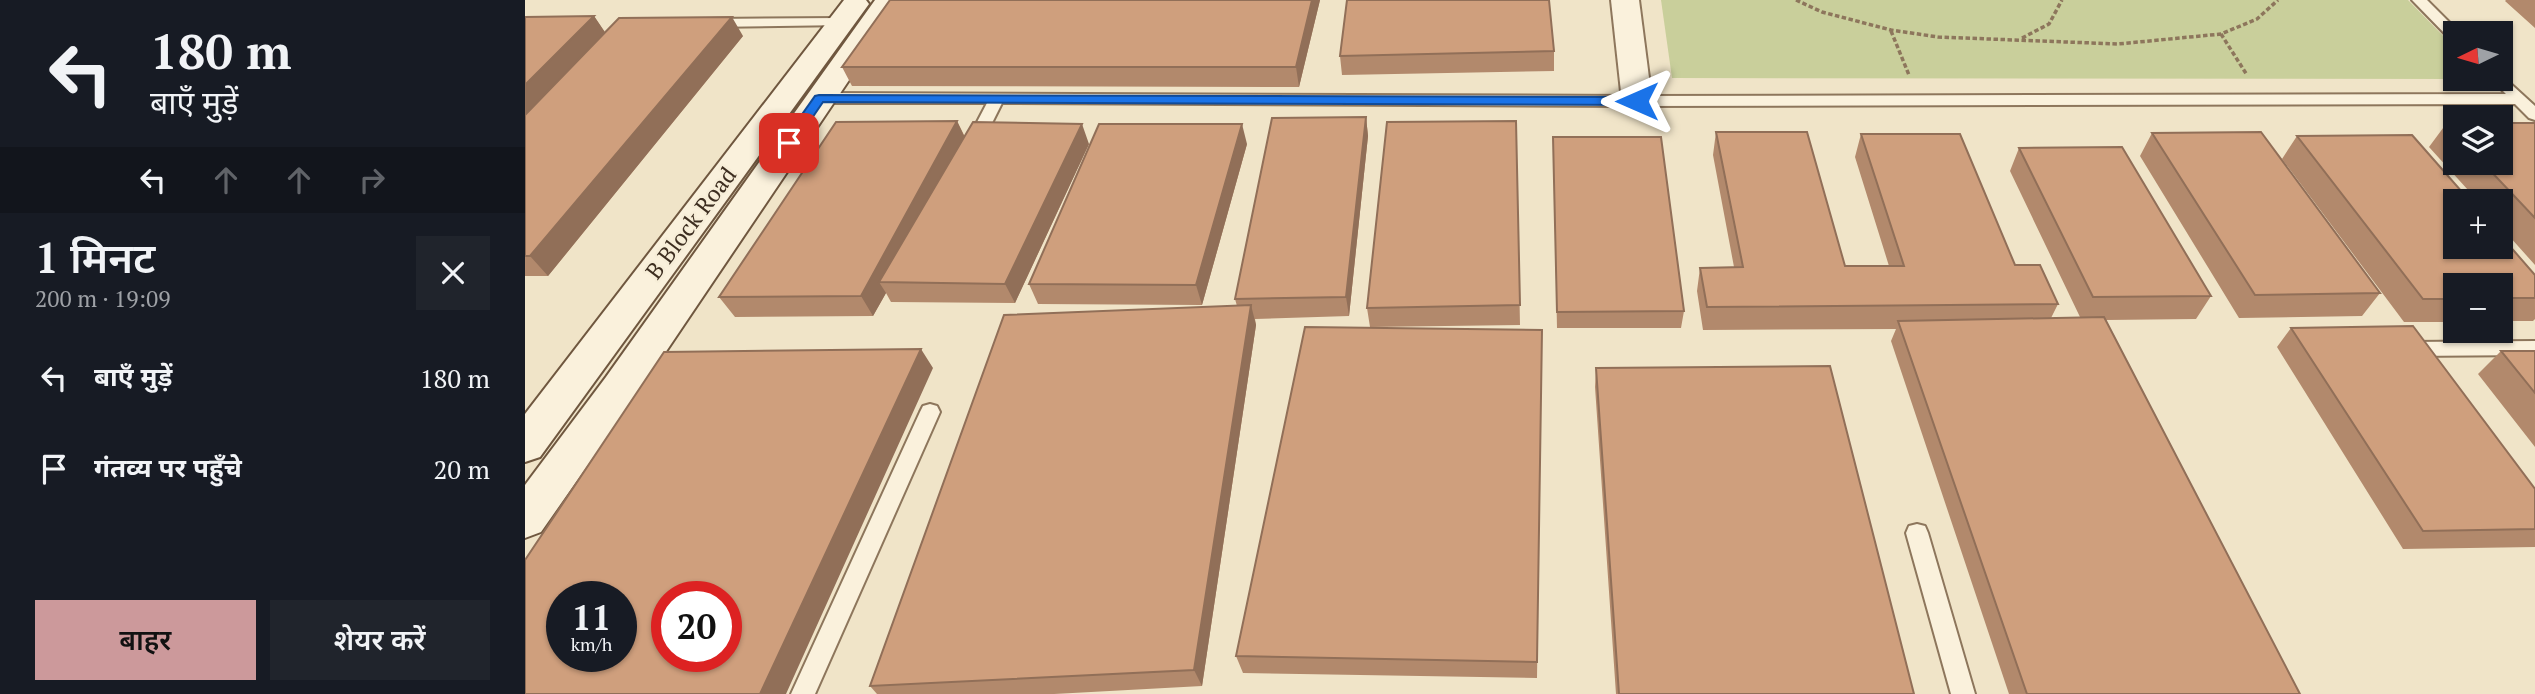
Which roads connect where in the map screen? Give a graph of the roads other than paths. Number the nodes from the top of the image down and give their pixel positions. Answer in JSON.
{"nodes":[{"id":1,"x":889,"y":0,"type":"edge"},
{"id":2,"x":1625,"y":0,"type":"edge"},
{"id":3,"x":2419,"y":0,"type":"edge"},
{"id":4,"x":850,"y":11,"type":"edge"},
{"id":5,"x":697,"y":23,"type":"edge"},
{"id":6,"x":2443,"y":24,"type":"edge"},
{"id":7,"x":2511,"y":91,"type":"edge"},
{"id":8,"x":819,"y":98,"type":"junction"},
{"id":9,"x":997,"y":99,"type":"junction"},
{"id":10,"x":2519,"y":99,"type":"junction"},
{"id":11,"x":1637,"y":101,"type":"junction"},
{"id":12,"x":2535,"y":115,"type":"edge"},
{"id":13,"x":964,"y":161,"type":"edge"},
{"id":14,"x":2535,"y":348,"type":"edge"},
{"id":15,"x":2409,"y":349,"type":"edge"},
{"id":16,"x":930,"y":412,"type":"dead end"},
{"id":17,"x":525,"y":445,"type":"edge"},
{"id":18,"x":525,"y":519,"type":"edge"},
{"id":19,"x":1917,"y":533,"type":"dead end"},
{"id":20,"x":803,"y":694,"type":"edge"},
{"id":21,"x":1963,"y":694,"type":"edge"}],
"edges":[{"from":1,"to":8,"type":"street"},
{"from":2,"to":11,"type":"street"},
{"from":3,"to":6,"type":"lane"},
{"from":4,"to":5,"type":"lane"},
{"from":4,"to":17,"type":"street","name":"B Block Road"},
{"from":7,"to":10,"type":"lane"},
{"from":8,"to":9,"type":"lane"},
{"from":8,"to":18,"type":"street"},
{"from":9,"to":11,"type":"lane"},
{"from":9,"to":13,"type":"lane"},
{"from":10,"to":11,"type":"lane"},
{"from":10,"to":12,"type":"lane"},
{"from":14,"to":15,"type":"lane"},
{"from":16,"to":20,"type":"lane"},
{"from":19,"to":21,"type":"lane"}]}
